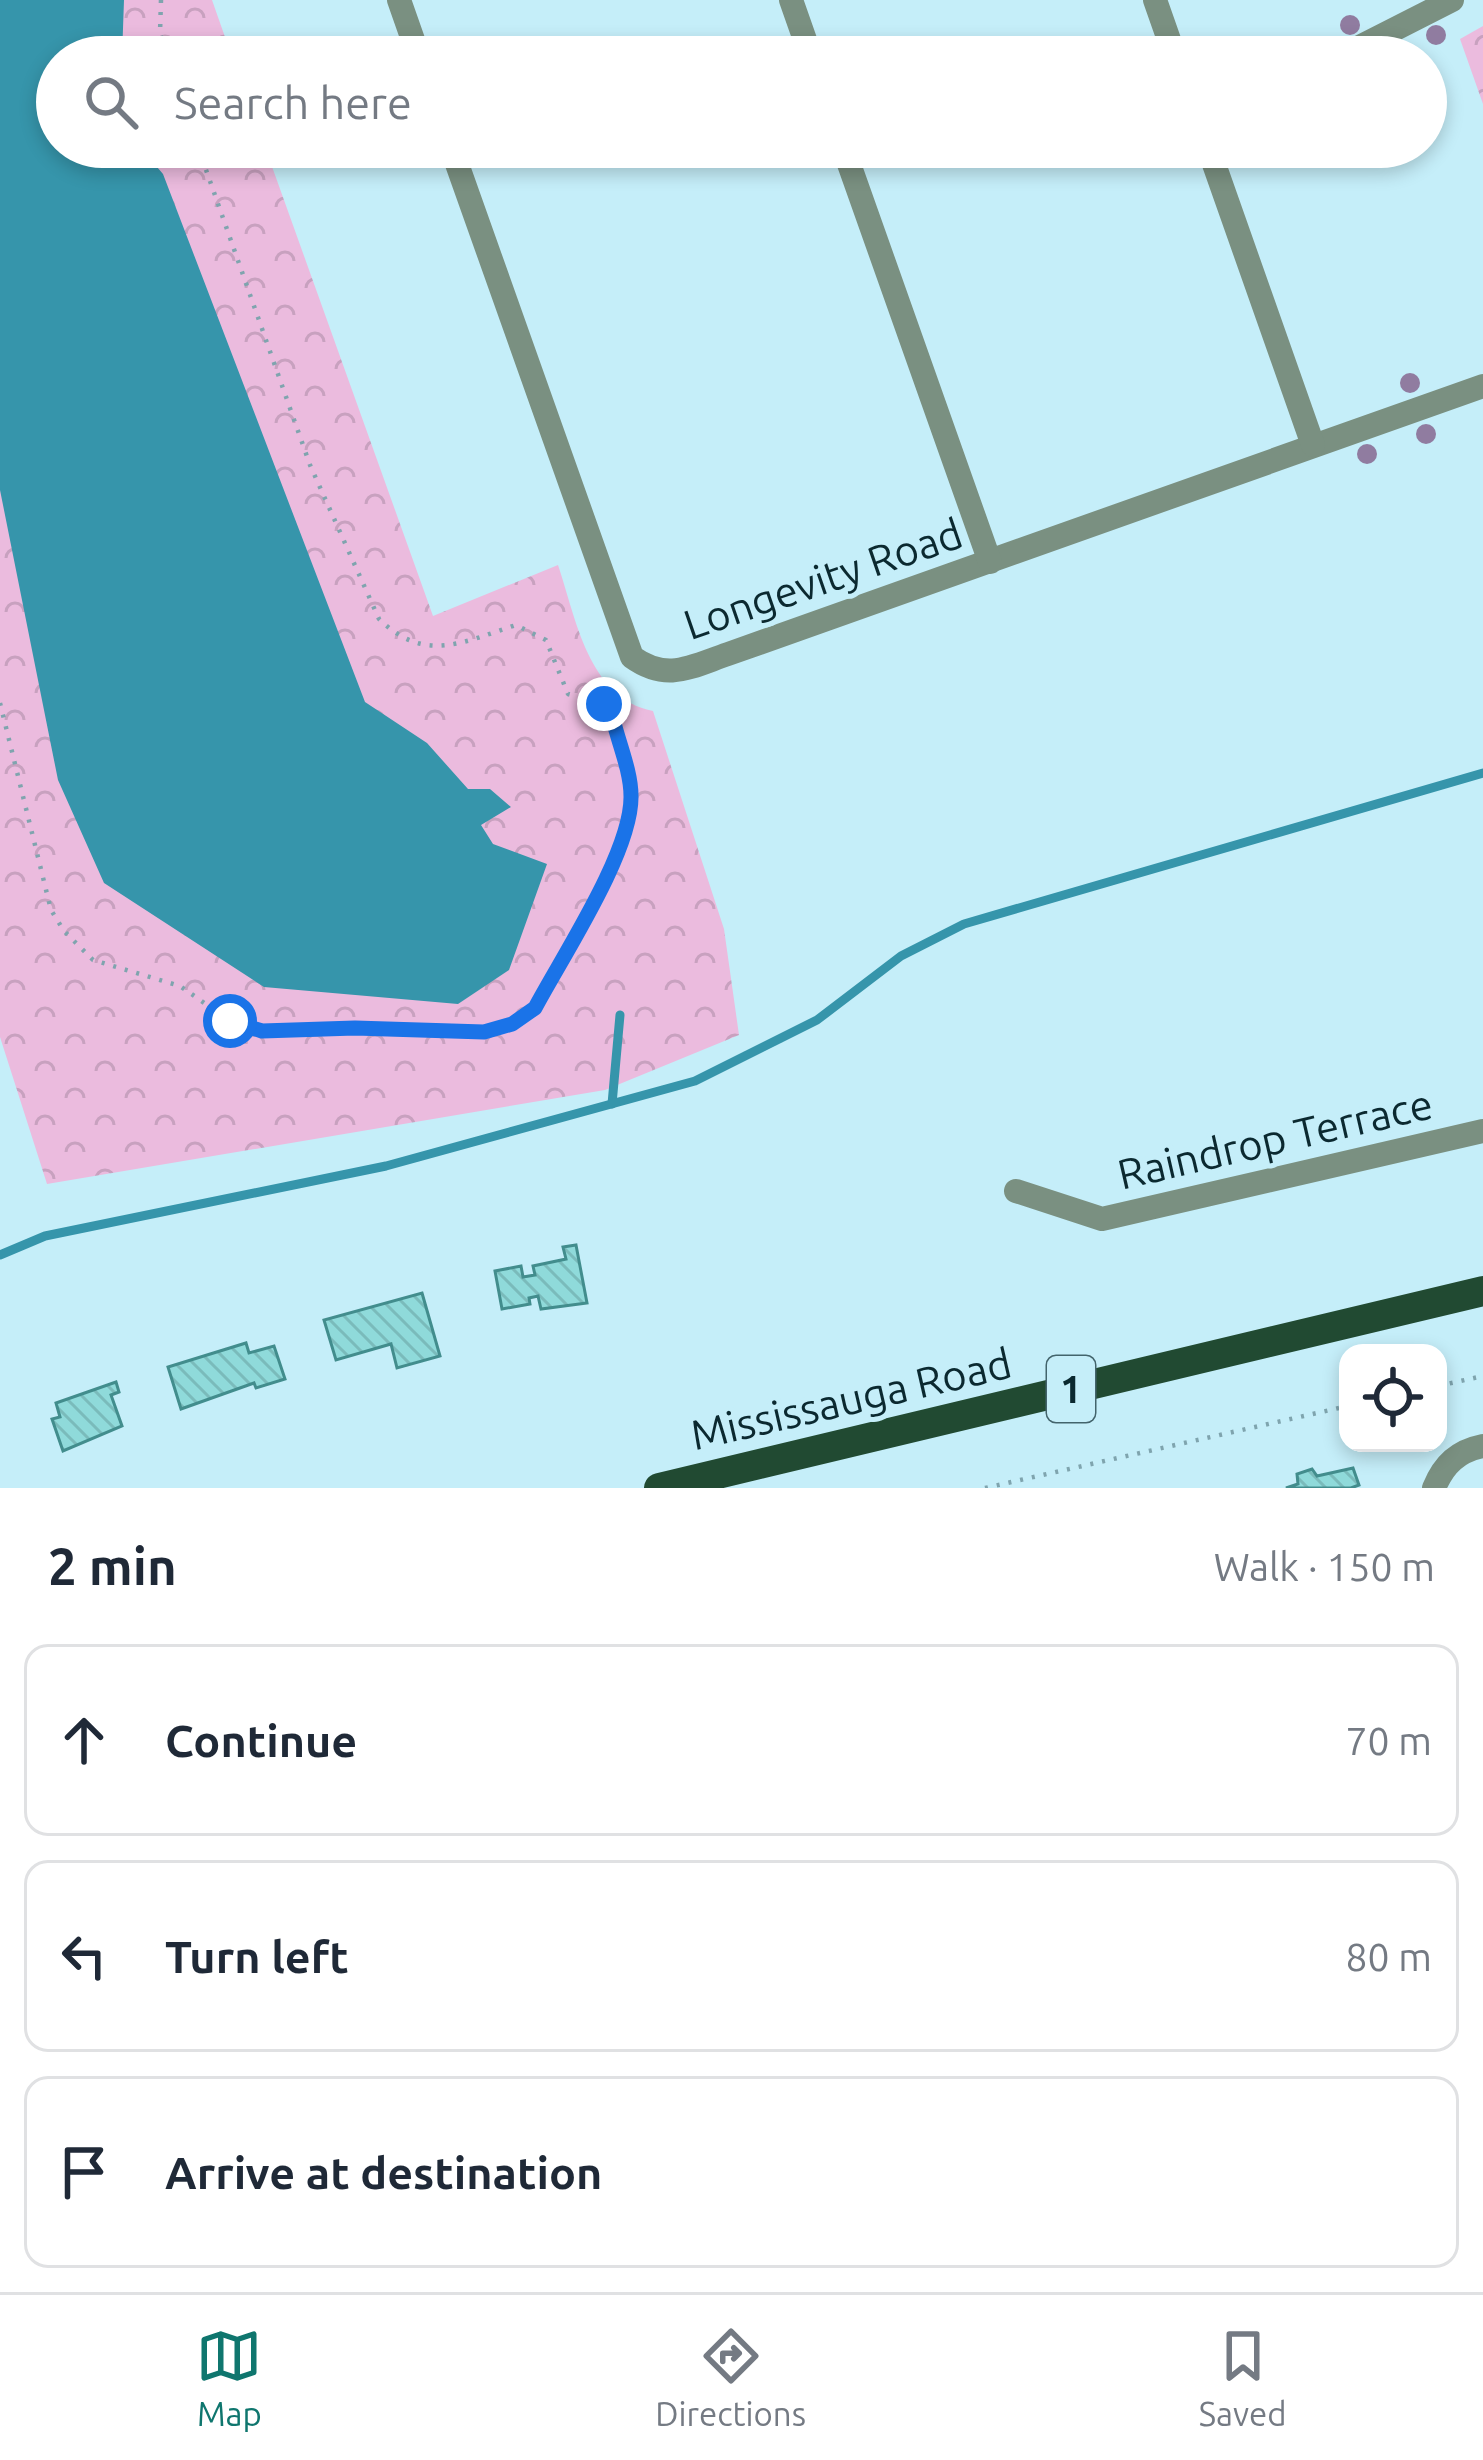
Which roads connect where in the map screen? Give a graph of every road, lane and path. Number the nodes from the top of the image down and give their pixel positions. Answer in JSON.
{"nodes":[{"id":1,"x":161,"y":0,"type":"edge"},
{"id":2,"x":399,"y":0,"type":"edge"},
{"id":3,"x":791,"y":0,"type":"edge"},
{"id":4,"x":1155,"y":0,"type":"edge"},
{"id":5,"x":1451,"y":0,"type":"edge"},
{"id":6,"x":161,"y":36,"type":"edge"},
{"id":7,"x":412,"y":36,"type":"edge"},
{"id":8,"x":804,"y":36,"type":"edge"},
{"id":9,"x":1168,"y":36,"type":"edge"},
{"id":10,"x":1381,"y":36,"type":"edge"},
{"id":11,"x":205,"y":168,"type":"edge"},
{"id":12,"x":458,"y":168,"type":"edge"},
{"id":13,"x":850,"y":168,"type":"edge"},
{"id":14,"x":1215,"y":168,"type":"edge"},
{"id":15,"x":1483,"y":386,"type":"edge"},
{"id":16,"x":1313,"y":445,"type":"junction"},
{"id":17,"x":990,"y":562,"type":"junction"},
{"id":18,"x":625,"y":696,"type":"dead end"},
{"id":19,"x":0,"y":703,"type":"edge"},
{"id":20,"x":610,"y":706,"type":"junction"},
{"id":21,"x":1483,"y":1131,"type":"edge"},
{"id":22,"x":1016,"y":1191,"type":"dead end"},
{"id":23,"x":1483,"y":1291,"type":"edge"},
{"id":24,"x":1483,"y":1376,"type":"edge"},
{"id":25,"x":1447,"y":1384,"type":"edge"},
{"id":26,"x":1339,"y":1408,"type":"edge"},
{"id":27,"x":1483,"y":1446,"type":"edge"},
{"id":28,"x":659,"y":1488,"type":"edge"},
{"id":29,"x":985,"y":1488,"type":"edge"},
{"id":30,"x":1434,"y":1488,"type":"edge"}],
"edges":[{"from":1,"to":6,"type":"path"},
{"from":2,"to":7,"type":"street"},
{"from":3,"to":8,"type":"street"},
{"from":4,"to":9,"type":"street"},
{"from":5,"to":10,"type":"street"},
{"from":11,"to":20,"type":"path"},
{"from":12,"to":17,"type":"street","name":"Longevity Road"},
{"from":13,"to":17,"type":"street"},
{"from":14,"to":16,"type":"street"},
{"from":15,"to":16,"type":"street","name":"Longevity Road"},
{"from":16,"to":17,"type":"street","name":"Longevity Road"},
{"from":18,"to":20,"type":"path"},
{"from":19,"to":20,"type":"path"},
{"from":21,"to":22,"type":"street","name":"Raindrop Terrace"},
{"from":23,"to":28,"type":"main road","name":"Mississauga Road","number":"1"},
{"from":24,"to":25,"type":"path"},
{"from":26,"to":29,"type":"path"},
{"from":27,"to":30,"type":"street"}]}
